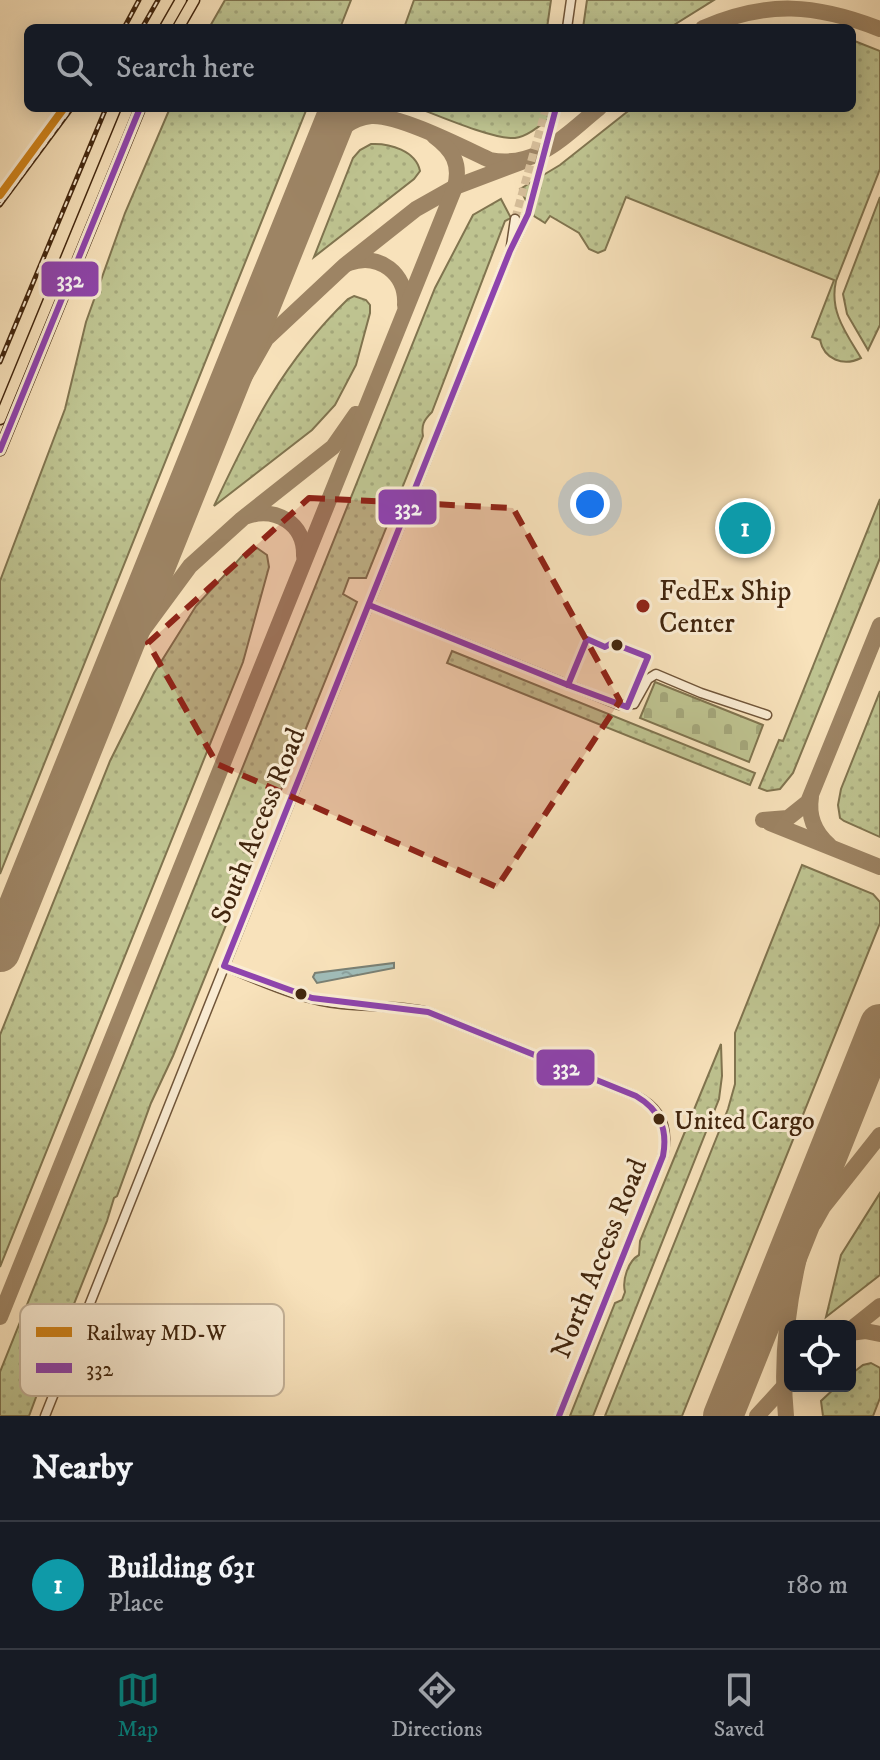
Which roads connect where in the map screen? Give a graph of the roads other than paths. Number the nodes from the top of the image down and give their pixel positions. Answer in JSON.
{"nodes":[{"id":1,"x":181,"y":0,"type":"edge"},
{"id":2,"x":194,"y":0,"type":"edge"},
{"id":3,"x":571,"y":0,"type":"edge"},
{"id":4,"x":167,"y":24,"type":"edge"},
{"id":5,"x":180,"y":24,"type":"edge"},
{"id":6,"x":568,"y":24,"type":"edge"},
{"id":7,"x":126,"y":112,"type":"edge"},
{"id":8,"x":138,"y":112,"type":"edge"},
{"id":9,"x":528,"y":214,"type":"tunnel mouth"},
{"id":10,"x":515,"y":219,"type":"tunnel mouth"},
{"id":11,"x":510,"y":251,"type":"junction"},
{"id":12,"x":0,"y":419,"type":"edge"},
{"id":13,"x":0,"y":450,"type":"edge"},
{"id":14,"x":369,"y":605,"type":"junction"},
{"id":15,"x":767,"y":715,"type":"dead end"},
{"id":16,"x":224,"y":966,"type":"junction"},
{"id":17,"x":90,"y":1304,"type":"edge"},
{"id":18,"x":53,"y":1396,"type":"edge"},
{"id":19,"x":45,"y":1416,"type":"edge"},
{"id":20,"x":559,"y":1416,"type":"edge"}],
"edges":[{"from":1,"to":4,"type":"main road"},
{"from":2,"to":5,"type":"main road"},
{"from":3,"to":6,"type":"street"},
{"from":7,"to":12,"type":"main road"},
{"from":8,"to":13,"type":"main road"},
{"from":9,"to":11,"type":"street","name":"South Access Road"},
{"from":10,"to":11,"type":"street","name":"South Access Road"},
{"from":11,"to":14,"type":"street","name":"South Access Road"},
{"from":14,"to":15,"type":"street"},
{"from":14,"to":16,"type":"street","name":"South Access Road"},
{"from":16,"to":17,"type":"street","name":"South Access Road"},
{"from":16,"to":20,"type":"street","name":"North Access Road"},
{"from":18,"to":19,"type":"street","name":"South Access Road"}]}
